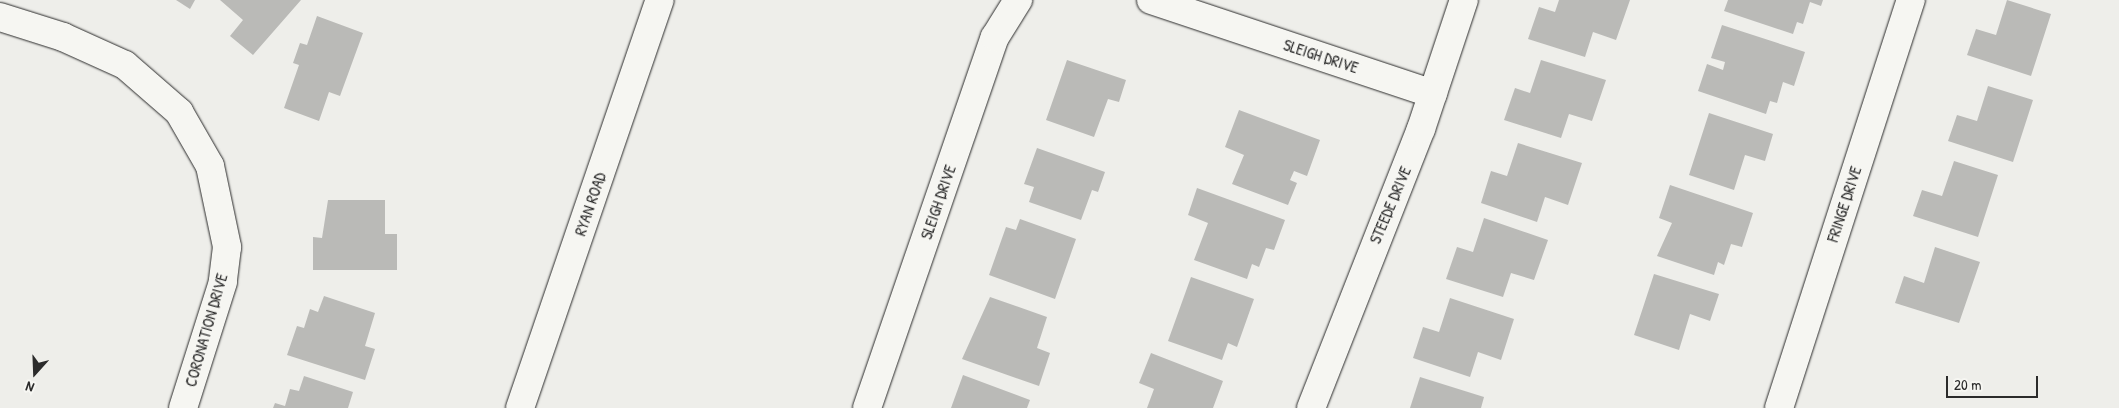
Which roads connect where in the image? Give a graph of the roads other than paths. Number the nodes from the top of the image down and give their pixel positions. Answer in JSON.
{"nodes":[{"id":1,"x":660,"y":0,"type":"edge"},
{"id":2,"x":1018,"y":0,"type":"edge"},
{"id":3,"x":1151,"y":0,"type":"edge"},
{"id":4,"x":1464,"y":0,"type":"edge"},
{"id":5,"x":1911,"y":0,"type":"edge"},
{"id":6,"x":0,"y":17,"type":"edge"},
{"id":7,"x":1433,"y":94,"type":"junction"},
{"id":8,"x":183,"y":408,"type":"edge"},
{"id":9,"x":520,"y":408,"type":"edge"},
{"id":10,"x":866,"y":408,"type":"edge"},
{"id":11,"x":1311,"y":408,"type":"edge"},
{"id":12,"x":1779,"y":408,"type":"edge"}],
"edges":[{"from":1,"to":9,"type":"street","name":"RYAN ROAD"},
{"from":2,"to":10,"type":"street","name":"SLEIGH DRIVE"},
{"from":3,"to":7,"type":"street","name":"SLEIGH DRIVE"},
{"from":4,"to":7,"type":"street","name":"STEEDE DRIVE"},
{"from":5,"to":12,"type":"street","name":"FRINGE DRIVE"},
{"from":6,"to":8,"type":"street","name":"CORONATION DRIVE"},
{"from":7,"to":11,"type":"street","name":"STEEDE DRIVE"}]}
